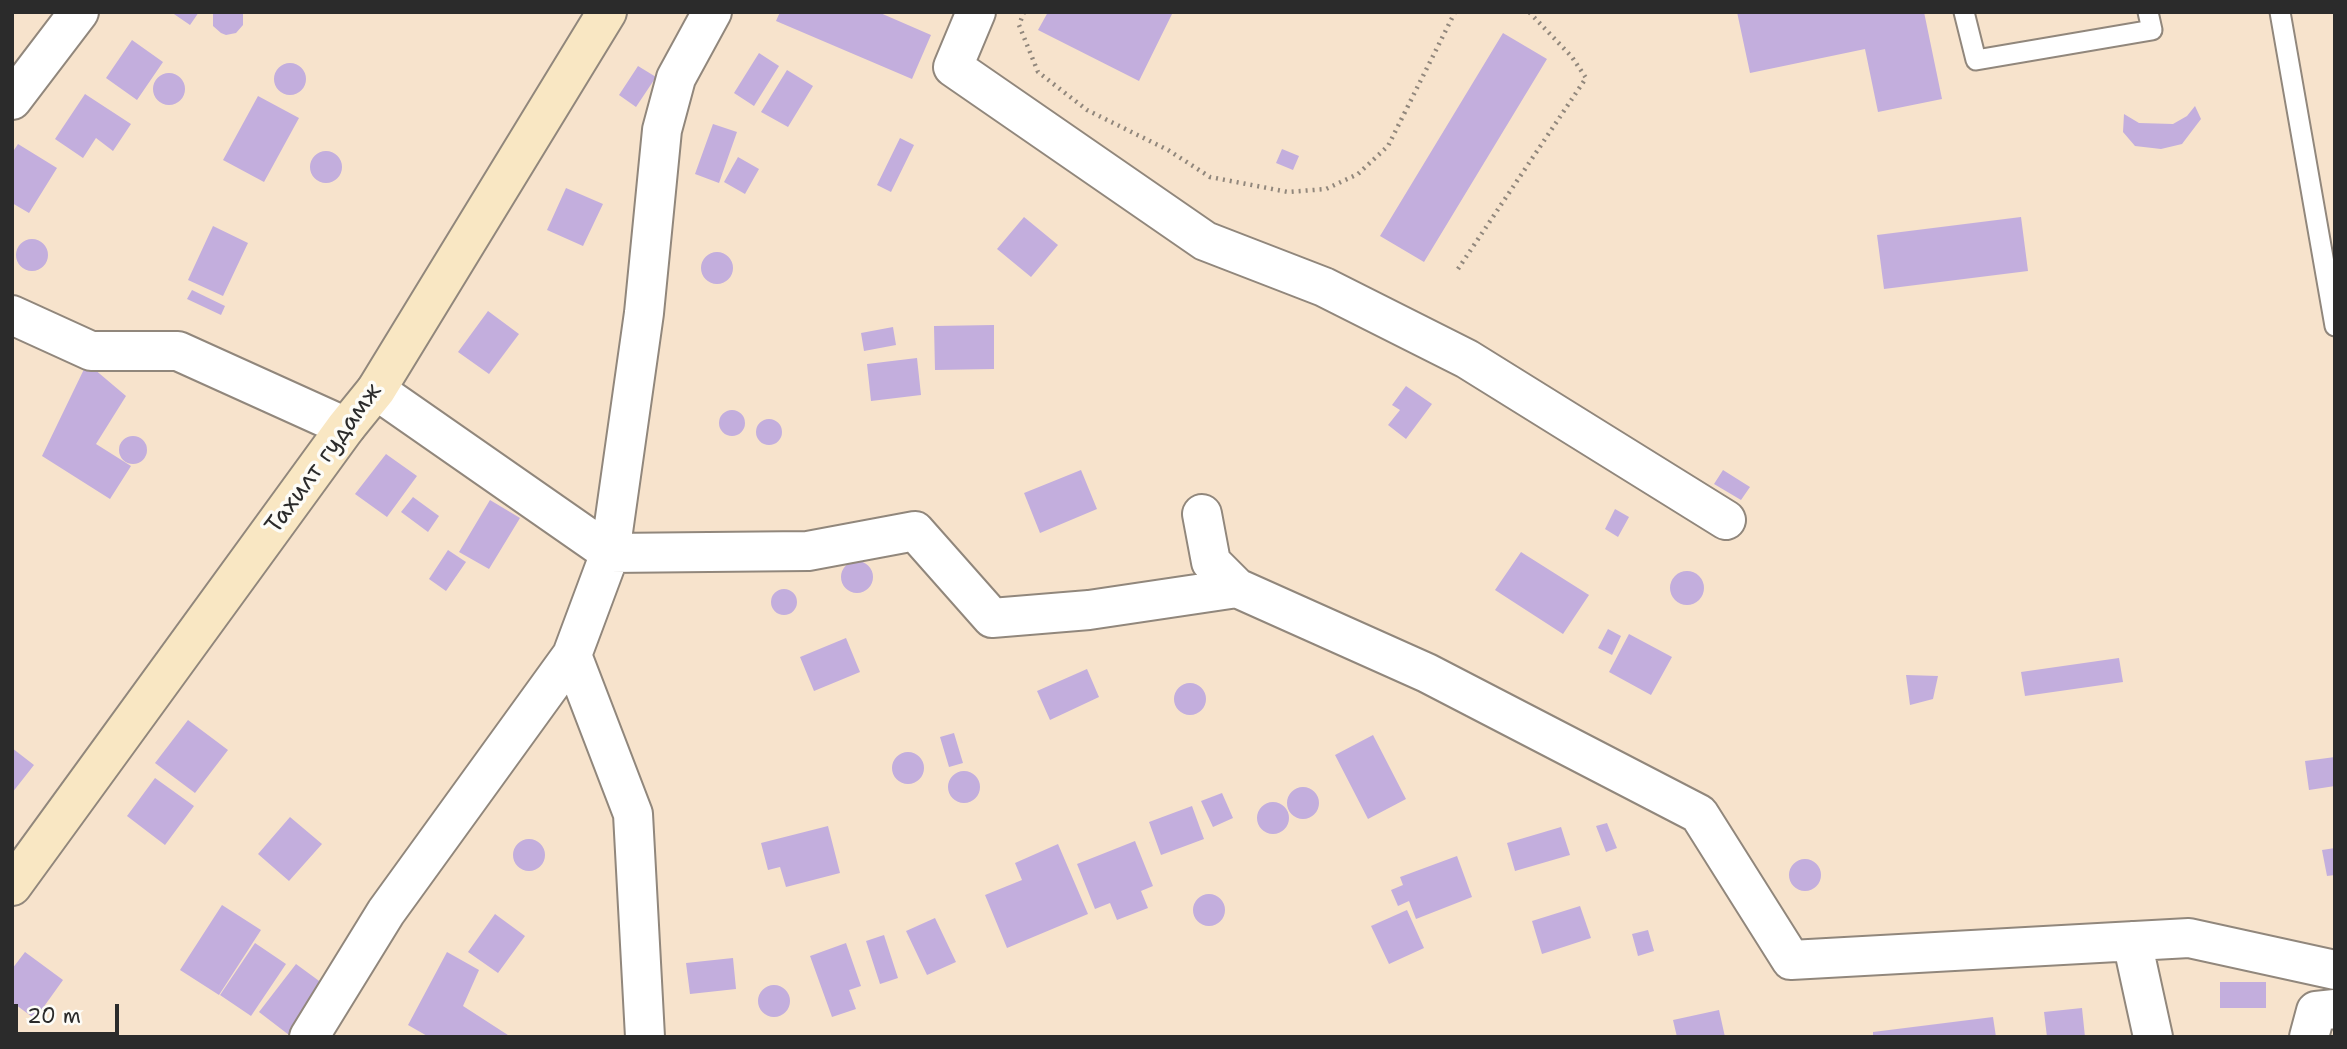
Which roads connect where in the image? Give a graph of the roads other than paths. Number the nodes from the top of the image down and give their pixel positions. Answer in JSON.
{"nodes":[{"id":1,"x":79,"y":12,"type":"edge"},
{"id":2,"x":607,"y":12,"type":"edge"},
{"id":3,"x":712,"y":12,"type":"edge"},
{"id":4,"x":976,"y":12,"type":"edge"},
{"id":5,"x":1964,"y":12,"type":"edge"},
{"id":6,"x":2148,"y":12,"type":"edge"},
{"id":7,"x":2280,"y":12,"type":"edge"},
{"id":8,"x":12,"y":100,"type":"edge"},
{"id":9,"x":12,"y":315,"type":"edge"},
{"id":10,"x":2335,"y":326,"type":"edge"},
{"id":11,"x":376,"y":390,"type":"junction"},
{"id":12,"x":346,"y":427,"type":"junction"},
{"id":13,"x":1202,"y":514,"type":"dead end"},
{"id":14,"x":1726,"y":520,"type":"dead end"},
{"id":15,"x":610,"y":553,"type":"junction"},
{"id":16,"x":1237,"y":588,"type":"junction"},
{"id":17,"x":572,"y":655,"type":"junction"},
{"id":18,"x":12,"y":886,"type":"edge"},
{"id":19,"x":2132,"y":941,"type":"junction"},
{"id":20,"x":2335,"y":970,"type":"edge"},
{"id":21,"x":2335,"y":1009,"type":"edge"},
{"id":22,"x":309,"y":1037,"type":"edge"},
{"id":23,"x":645,"y":1037,"type":"edge"},
{"id":24,"x":2153,"y":1037,"type":"edge"},
{"id":25,"x":2309,"y":1037,"type":"edge"}],
"edges":[{"from":1,"to":8,"type":"street"},
{"from":2,"to":11,"type":"main road","name":"Тахилт гудамж"},
{"from":3,"to":15,"type":"street"},
{"from":4,"to":14,"type":"street"},
{"from":5,"to":6,"type":"lane"},
{"from":7,"to":10,"type":"lane"},
{"from":9,"to":12,"type":"street"},
{"from":11,"to":12,"type":"main road","name":"Тахилт гудамж"},
{"from":11,"to":15,"type":"street"},
{"from":12,"to":18,"type":"main road","name":"Тахилт гудамж"},
{"from":13,"to":16,"type":"street"},
{"from":15,"to":16,"type":"street"},
{"from":15,"to":17,"type":"street"},
{"from":16,"to":19,"type":"street"},
{"from":17,"to":22,"type":"street"},
{"from":17,"to":23,"type":"street"},
{"from":19,"to":20,"type":"street"},
{"from":19,"to":24,"type":"street"},
{"from":21,"to":25,"type":"street"}]}
